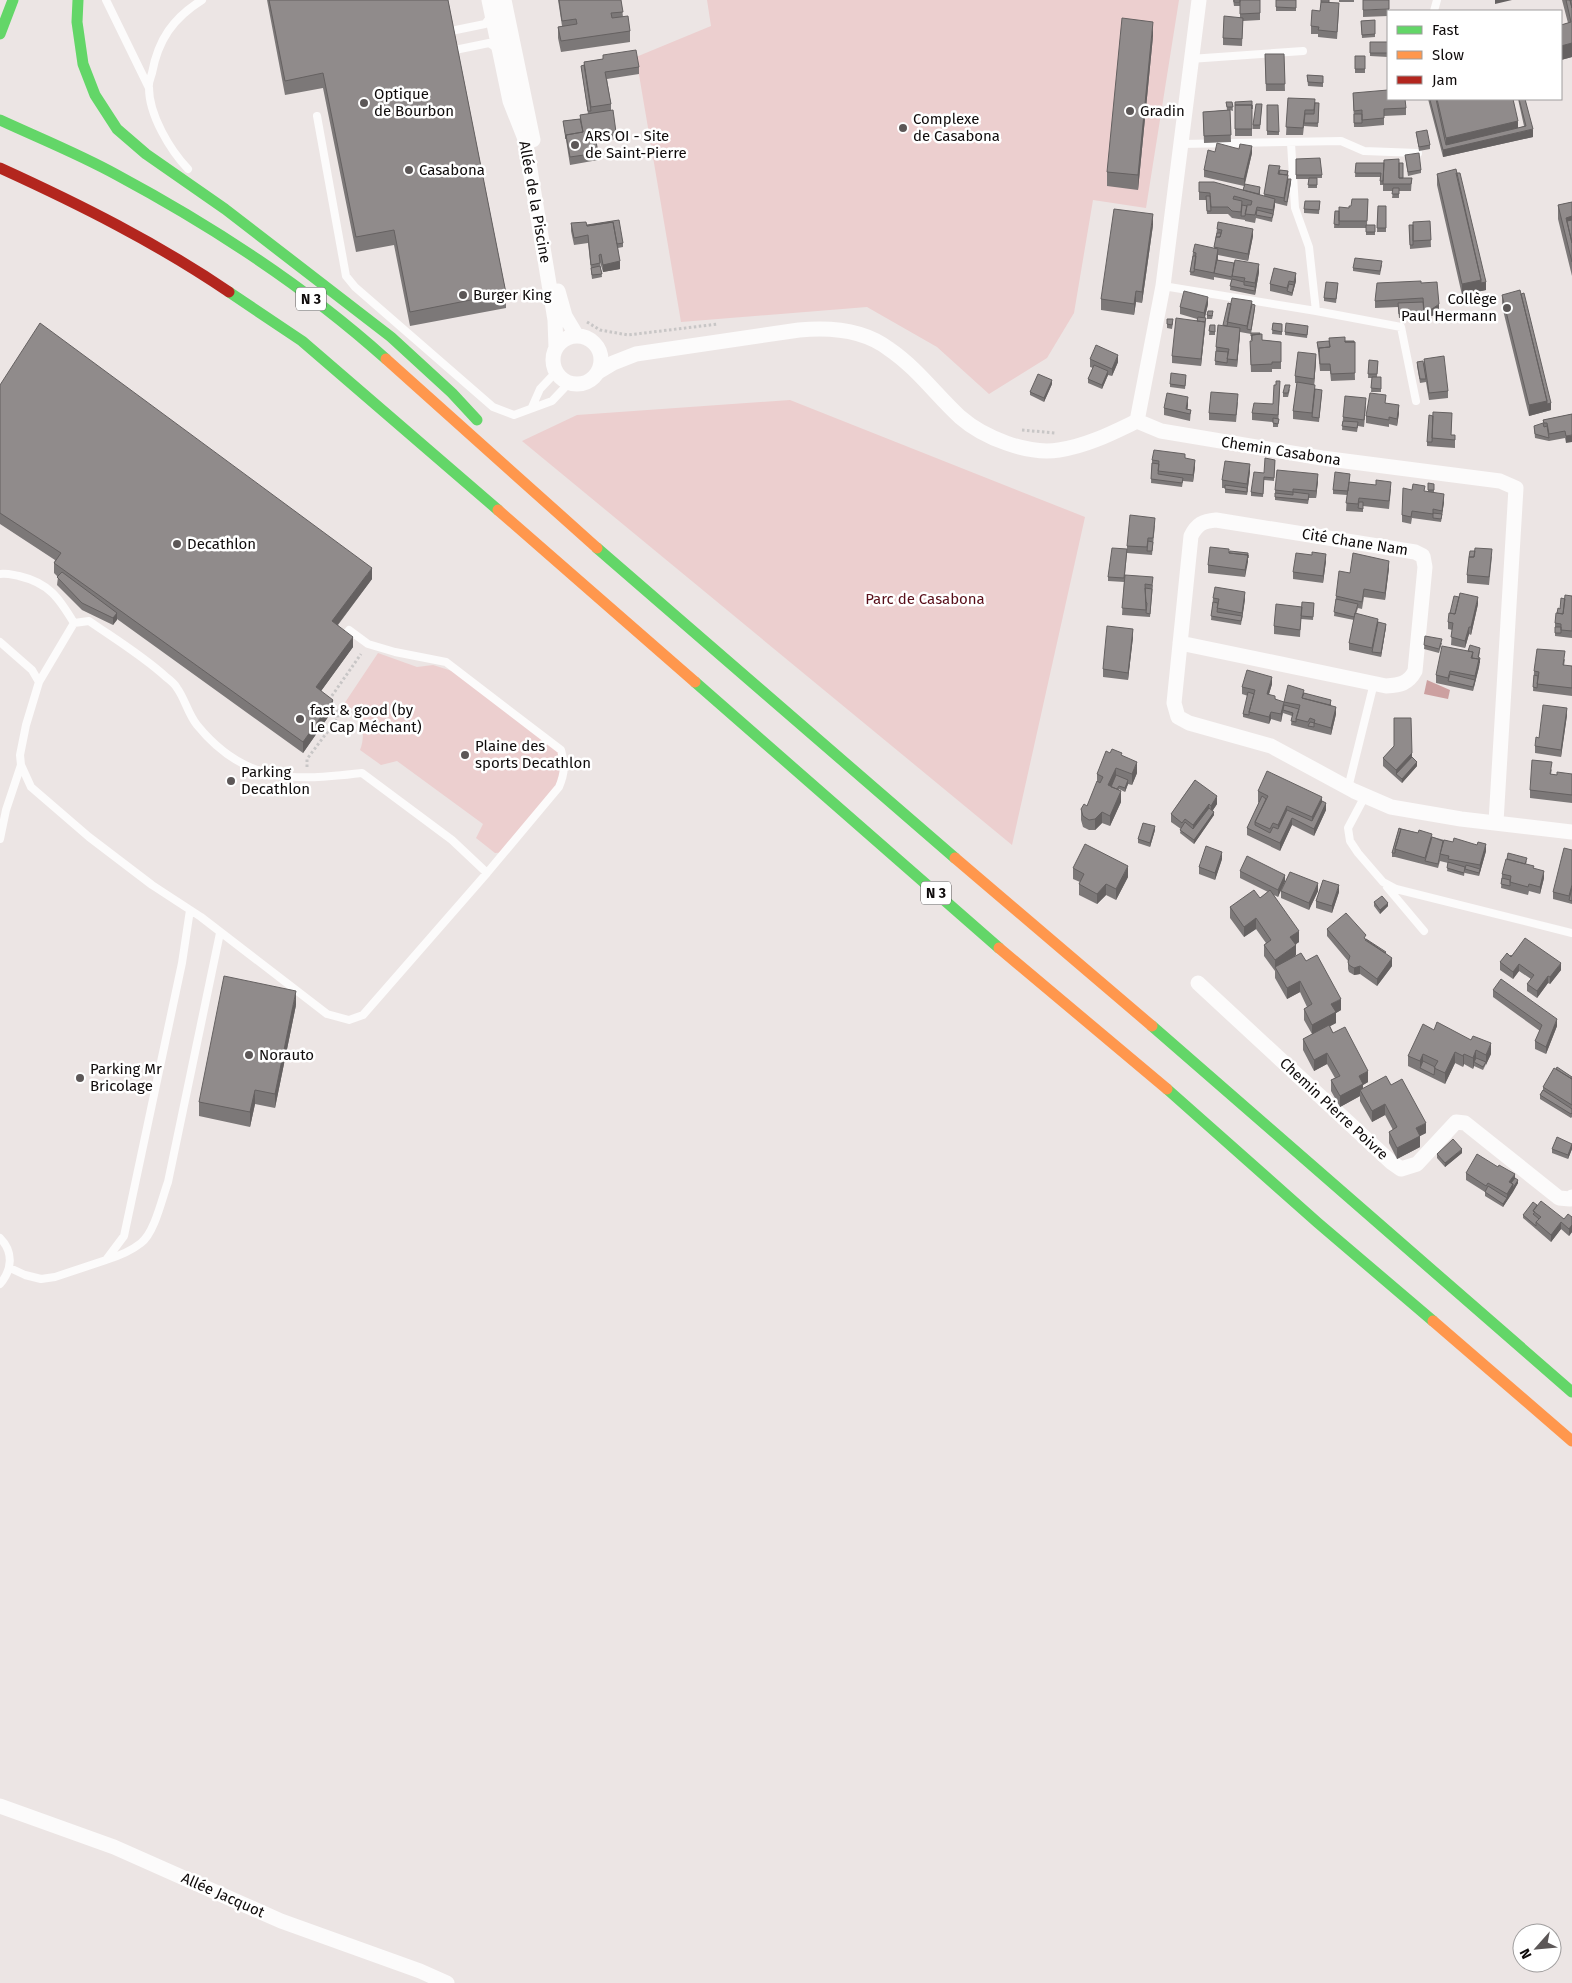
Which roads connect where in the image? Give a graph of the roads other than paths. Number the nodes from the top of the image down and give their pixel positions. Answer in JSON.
{"nodes":[{"id":1,"x":13,"y":0,"type":"edge"},
{"id":2,"x":78,"y":0,"type":"edge"},
{"id":3,"x":106,"y":0,"type":"edge"},
{"id":4,"x":202,"y":0,"type":"edge"},
{"id":5,"x":489,"y":0,"type":"edge"},
{"id":6,"x":504,"y":0,"type":"edge"},
{"id":7,"x":1199,"y":0,"type":"edge"},
{"id":8,"x":492,"y":15,"type":"junction"},
{"id":9,"x":451,"y":31,"type":"edge"},
{"id":10,"x":0,"y":34,"type":"edge"},
{"id":11,"x":455,"y":50,"type":"edge"},
{"id":12,"x":500,"y":50,"type":"junction"},
{"id":13,"x":1303,"y":51,"type":"dead end"},
{"id":14,"x":1190,"y":59,"type":"junction"},
{"id":15,"x":148,"y":88,"type":"junction"},
{"id":16,"x":317,"y":116,"type":"dead end"},
{"id":17,"x":0,"y":120,"type":"edge"},
{"id":18,"x":1291,"y":143,"type":"junction"},
{"id":19,"x":1182,"y":144,"type":"junction"},
{"id":20,"x":1418,"y":153,"type":"edge"},
{"id":21,"x":0,"y":168,"type":"edge"},
{"id":22,"x":193,"y":174,"type":"dead end"},
{"id":23,"x":199,"y":181,"type":"dead end"},
{"id":24,"x":225,"y":209,"type":"junction"},
{"id":25,"x":1163,"y":286,"type":"junction"},
{"id":26,"x":1316,"y":311,"type":"junction"},
{"id":27,"x":577,"y":336,"type":"junction"},
{"id":28,"x":556,"y":348,"type":"junction"},
{"id":29,"x":598,"y":348,"type":"junction"},
{"id":30,"x":636,"y":354,"type":"junction"},
{"id":31,"x":556,"y":372,"type":"junction"},
{"id":32,"x":598,"y":372,"type":"junction"},
{"id":33,"x":569,"y":383,"type":"junction"},
{"id":34,"x":1416,"y":401,"type":"dead end"},
{"id":35,"x":532,"y":407,"type":"junction"},
{"id":36,"x":1137,"y":421,"type":"junction"},
{"id":37,"x":485,"y":428,"type":"dead end"},
{"id":38,"x":504,"y":450,"type":"dead end"},
{"id":39,"x":583,"y":536,"type":"junction"},
{"id":40,"x":0,"y":574,"type":"edge"},
{"id":41,"x":74,"y":623,"type":"junction"},
{"id":42,"x":349,"y":630,"type":"dead end"},
{"id":43,"x":0,"y":642,"type":"edge"},
{"id":44,"x":1180,"y":643,"type":"junction"},
{"id":45,"x":40,"y":682,"type":"junction"},
{"id":46,"x":1374,"y":683,"type":"junction"},
{"id":47,"x":20,"y":765,"type":"junction"},
{"id":48,"x":1348,"y":788,"type":"junction"},
{"id":49,"x":1365,"y":796,"type":"junction"},
{"id":50,"x":1496,"y":822,"type":"junction"},
{"id":51,"x":1572,"y":832,"type":"edge"},
{"id":52,"x":0,"y":839,"type":"edge"},
{"id":53,"x":487,"y":872,"type":"junction"},
{"id":54,"x":1383,"y":882,"type":"junction"},
{"id":55,"x":190,"y":910,"type":"junction"},
{"id":56,"x":1424,"y":931,"type":"dead end"},
{"id":57,"x":220,"y":933,"type":"junction"},
{"id":58,"x":1572,"y":933,"type":"edge"},
{"id":59,"x":1198,"y":983,"type":"dead end"},
{"id":60,"x":1572,"y":1197,"type":"edge"},
{"id":61,"x":0,"y":1238,"type":"edge"},
{"id":62,"x":106,"y":1260,"type":"junction"},
{"id":63,"x":10,"y":1268,"type":"junction"},
{"id":64,"x":0,"y":1284,"type":"edge"},
{"id":65,"x":1572,"y":1392,"type":"edge"},
{"id":66,"x":1572,"y":1441,"type":"edge"},
{"id":67,"x":0,"y":1806,"type":"edge"},
{"id":68,"x":447,"y":1983,"type":"edge"}],
"edges":[{"from":1,"to":10,"type":"main road"},
{"from":2,"to":24,"type":"main road","number":"N 3"},
{"from":3,"to":15,"type":"lane"},
{"from":4,"to":15,"type":"lane"},
{"from":5,"to":8,"type":"street","name":"Allée de la Piscine"},
{"from":6,"to":27,"type":"street","name":"Allée de la Piscine"},
{"from":7,"to":14,"type":"street"},
{"from":8,"to":9,"type":"lane"},
{"from":8,"to":12,"type":"street","name":"Allée de la Piscine"},
{"from":11,"to":12,"type":"lane"},
{"from":12,"to":28,"type":"street","name":"Allée de la Piscine"},
{"from":13,"to":14,"type":"lane"},
{"from":14,"to":19,"type":"street"},
{"from":15,"to":22,"type":"lane"},
{"from":16,"to":35,"type":"lane"},
{"from":17,"to":39,"type":"main road","number":"N 3"},
{"from":18,"to":19,"type":"lane"},
{"from":18,"to":20,"type":"lane"},
{"from":18,"to":26,"type":"lane"},
{"from":19,"to":25,"type":"street"},
{"from":21,"to":66,"type":"main road","number":"N 3"},
{"from":23,"to":24,"type":"lane"},
{"from":24,"to":37,"type":"main road","number":"N 3"},
{"from":25,"to":26,"type":"lane"},
{"from":25,"to":36,"type":"street"},
{"from":26,"to":34,"type":"lane"},
{"from":27,"to":28,"type":"street"},
{"from":27,"to":29,"type":"street"},
{"from":28,"to":31,"type":"street"},
{"from":29,"to":30,"type":"street"},
{"from":29,"to":32,"type":"street"},
{"from":30,"to":32,"type":"street"},
{"from":30,"to":36,"type":"street"},
{"from":31,"to":33,"type":"street"},
{"from":31,"to":35,"type":"lane"},
{"from":32,"to":33,"type":"street"},
{"from":33,"to":35,"type":"lane"},
{"from":36,"to":50,"type":"street","name":"Chemin Casabona"},
{"from":38,"to":39,"type":"main road","number":"N 3"},
{"from":39,"to":65,"type":"main road","number":"N 3"},
{"from":40,"to":41,"type":"lane"},
{"from":41,"to":45,"type":"lane"},
{"from":41,"to":53,"type":"lane"},
{"from":42,"to":53,"type":"lane"},
{"from":43,"to":45,"type":"lane"},
{"from":44,"to":46,"type":"street","name":"Cité Chane Nam"},
{"from":44,"to":46,"type":"street","name":"Cité Chane Nam"},
{"from":44,"to":48,"type":"street","name":"Cité Chane Nam"},
{"from":45,"to":47,"type":"lane"},
{"from":46,"to":48,"type":"lane"},
{"from":47,"to":52,"type":"lane"},
{"from":47,"to":55,"type":"lane"},
{"from":48,"to":49,"type":"street","name":"Cité Chane Nam"},
{"from":49,"to":50,"type":"street","name":"Cité Chane Nam"},
{"from":49,"to":54,"type":"lane"},
{"from":50,"to":51,"type":"street","name":"Cité Chane Nam"},
{"from":53,"to":57,"type":"lane"},
{"from":54,"to":56,"type":"lane"},
{"from":54,"to":58,"type":"lane"},
{"from":55,"to":57,"type":"lane"},
{"from":55,"to":62,"type":"lane"},
{"from":57,"to":62,"type":"lane"},
{"from":59,"to":60,"type":"street","name":"Chemin Pierre Poivre"},
{"from":61,"to":63,"type":"lane"},
{"from":62,"to":63,"type":"lane"},
{"from":63,"to":64,"type":"lane"},
{"from":67,"to":68,"type":"street","name":"Allée Jacquot"}]}
